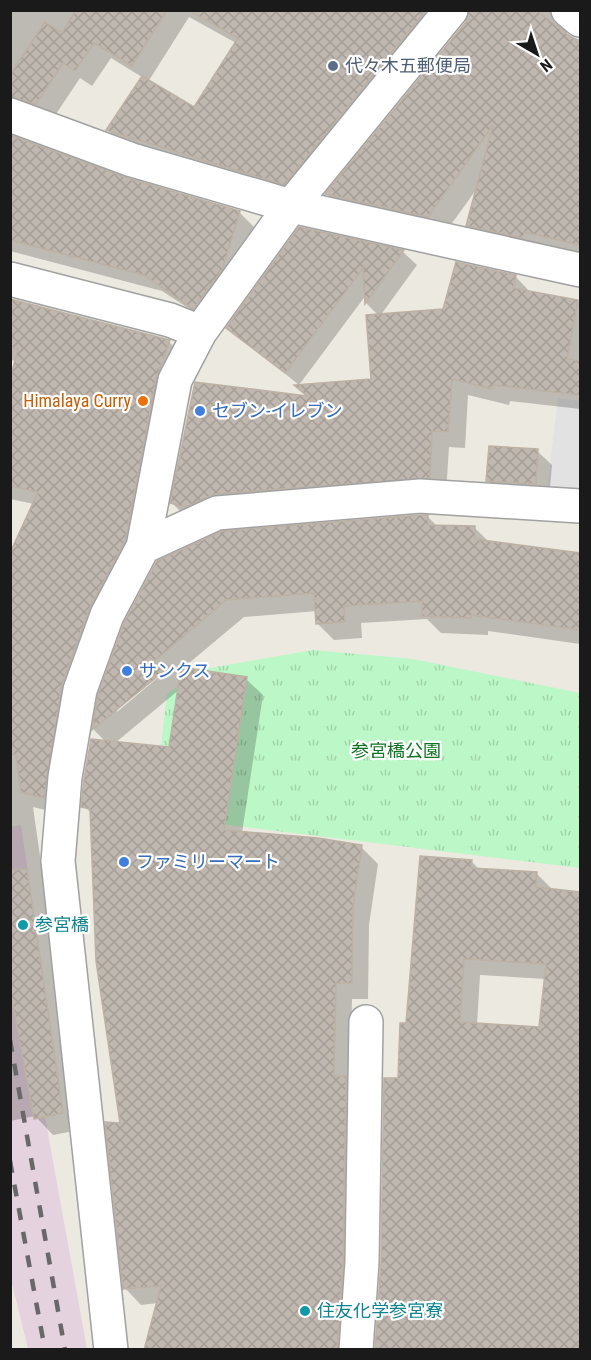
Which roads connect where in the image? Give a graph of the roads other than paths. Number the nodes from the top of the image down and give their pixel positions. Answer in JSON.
{"nodes":[{"id":1,"x":451,"y":10,"type":"edge"},
{"id":2,"x":568,"y":10,"type":"edge"},
{"id":3,"x":580,"y":20,"type":"edge"},
{"id":4,"x":10,"y":115,"type":"edge"},
{"id":5,"x":291,"y":206,"type":"junction"},
{"id":6,"x":580,"y":270,"type":"edge"},
{"id":7,"x":10,"y":279,"type":"edge"},
{"id":8,"x":200,"y":332,"type":"junction"},
{"id":9,"x":580,"y":506,"type":"edge"},
{"id":10,"x":143,"y":547,"type":"junction"},
{"id":11,"x":366,"y":1022,"type":"dead end"},
{"id":12,"x":111,"y":1350,"type":"edge"},
{"id":13,"x":356,"y":1350,"type":"edge"}],
"edges":[{"from":1,"to":5,"type":"street"},
{"from":2,"to":3,"type":"street"},
{"from":4,"to":5,"type":"street"},
{"from":5,"to":6,"type":"street"},
{"from":5,"to":8,"type":"street"},
{"from":7,"to":8,"type":"street"},
{"from":8,"to":10,"type":"street"},
{"from":9,"to":10,"type":"street"},
{"from":10,"to":12,"type":"street"},
{"from":11,"to":13,"type":"street"}]}
